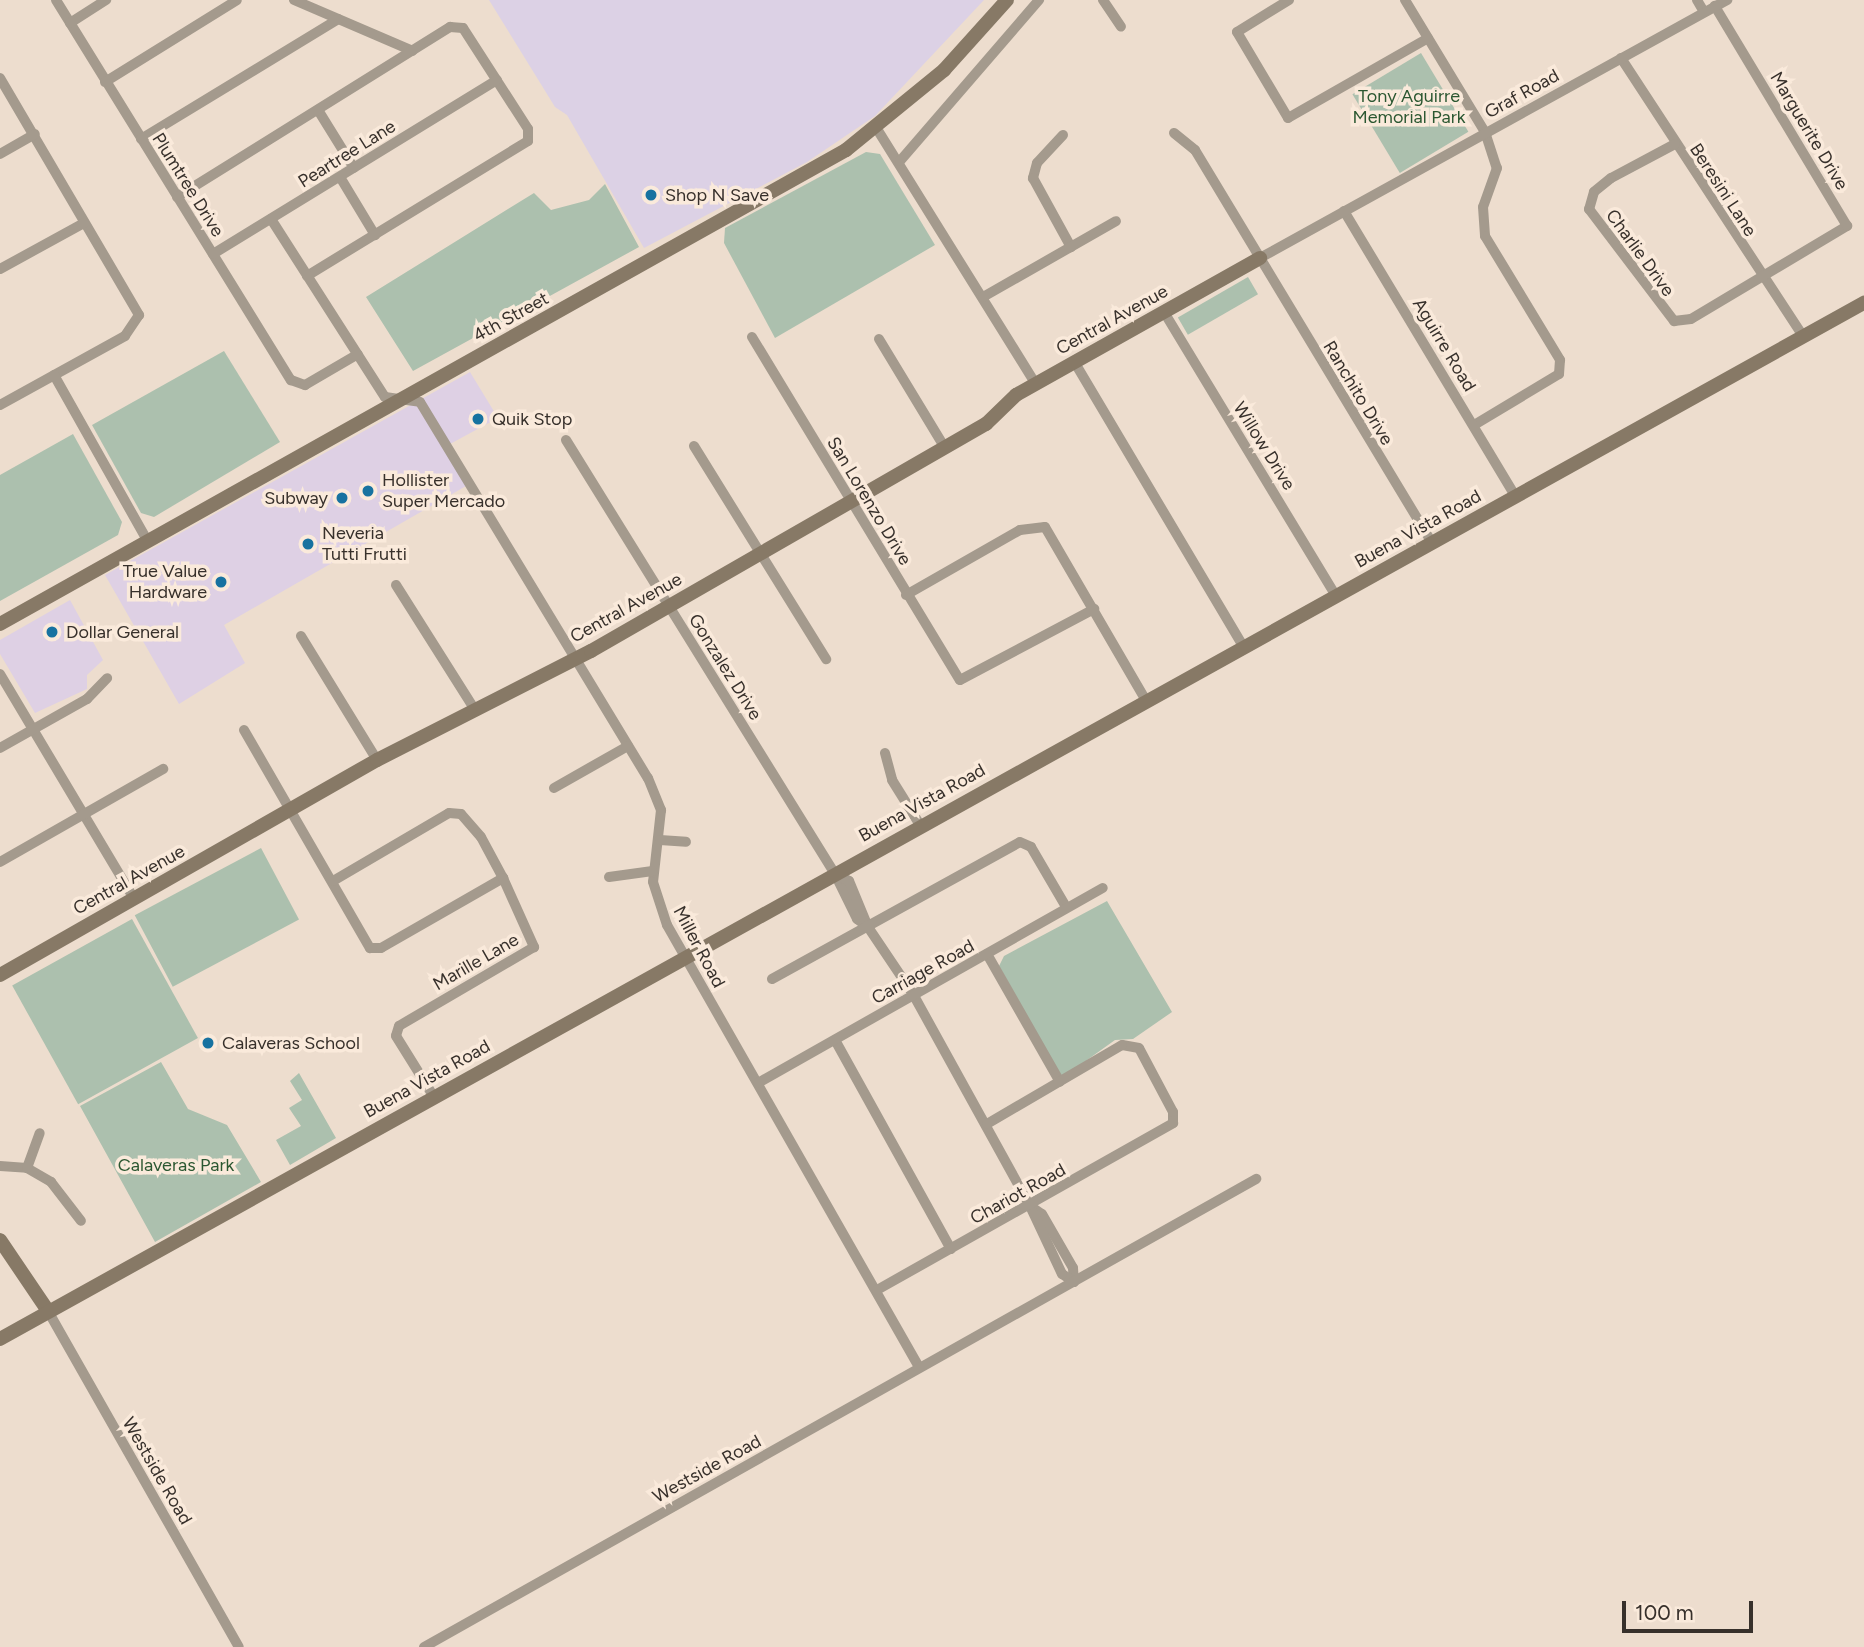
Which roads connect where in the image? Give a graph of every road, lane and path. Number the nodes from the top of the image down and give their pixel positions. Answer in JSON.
{"nodes":[{"id":1,"x":56,"y":0,"type":"edge"},
{"id":2,"x":106,"y":0,"type":"edge"},
{"id":3,"x":237,"y":0,"type":"edge"},
{"id":4,"x":294,"y":0,"type":"edge"},
{"id":5,"x":1007,"y":0,"type":"edge"},
{"id":6,"x":1039,"y":0,"type":"edge"},
{"id":7,"x":1103,"y":0,"type":"edge"},
{"id":8,"x":1289,"y":0,"type":"edge"},
{"id":9,"x":1405,"y":0,"type":"edge"},
{"id":10,"x":1697,"y":0,"type":"edge"},
{"id":11,"x":1727,"y":0,"type":"edge"},
{"id":12,"x":1715,"y":6,"type":"junction"},
{"id":13,"x":1704,"y":12,"type":"junction"},
{"id":14,"x":338,"y":19,"type":"junction"},
{"id":15,"x":70,"y":23,"type":"junction"},
{"id":16,"x":1121,"y":27,"type":"dead end"},
{"id":17,"x":1428,"y":38,"type":"junction"},
{"id":18,"x":413,"y":51,"type":"junction"},
{"id":19,"x":1621,"y":58,"type":"junction"},
{"id":20,"x":0,"y":78,"type":"edge"},
{"id":21,"x":497,"y":80,"type":"junction"},
{"id":22,"x":104,"y":82,"type":"junction"},
{"id":23,"x":318,"y":110,"type":"junction"},
{"id":24,"x":877,"y":129,"type":"junction"},
{"id":25,"x":1485,"y":132,"type":"junction"},
{"id":26,"x":1174,"y":133,"type":"dead end"},
{"id":27,"x":35,"y":134,"type":"junction"},
{"id":28,"x":1063,"y":135,"type":"dead end"},
{"id":29,"x":141,"y":139,"type":"junction"},
{"id":30,"x":1675,"y":144,"type":"junction"},
{"id":31,"x":0,"y":155,"type":"edge"},
{"id":32,"x":900,"y":161,"type":"junction"},
{"id":33,"x":354,"y":169,"type":"junction"},
{"id":34,"x":340,"y":177,"type":"junction"},
{"id":35,"x":177,"y":197,"type":"junction"},
{"id":36,"x":1344,"y":211,"type":"junction"},
{"id":37,"x":271,"y":219,"type":"junction"},
{"id":38,"x":1116,"y":221,"type":"dead end"},
{"id":39,"x":84,"y":223,"type":"junction"},
{"id":40,"x":375,"y":234,"type":"junction"},
{"id":41,"x":1071,"y":247,"type":"junction"},
{"id":42,"x":213,"y":254,"type":"junction"},
{"id":43,"x":1260,"y":258,"type":"junction"},
{"id":44,"x":0,"y":270,"type":"edge"},
{"id":45,"x":307,"y":276,"type":"junction"},
{"id":46,"x":1765,"y":276,"type":"junction"},
{"id":47,"x":983,"y":297,"type":"junction"},
{"id":48,"x":1864,"y":303,"type":"edge"},
{"id":49,"x":1164,"y":312,"type":"junction"},
{"id":50,"x":1803,"y":336,"type":"junction"},
{"id":51,"x":752,"y":337,"type":"dead end"},
{"id":52,"x":879,"y":339,"type":"dead end"},
{"id":53,"x":358,"y":354,"type":"junction"},
{"id":54,"x":1075,"y":363,"type":"junction"},
{"id":55,"x":54,"y":374,"type":"junction"},
{"id":56,"x":1037,"y":384,"type":"junction"},
{"id":57,"x":404,"y":399,"type":"junction"},
{"id":58,"x":0,"y":405,"type":"edge"},
{"id":59,"x":1474,"y":425,"type":"junction"},
{"id":60,"x":566,"y":440,"type":"dead end"},
{"id":61,"x":694,"y":446,"type":"dead end"},
{"id":62,"x":945,"y":448,"type":"junction"},
{"id":63,"x":1516,"y":496,"type":"junction"},
{"id":64,"x":851,"y":502,"type":"junction"},
{"id":65,"x":148,"y":542,"type":"junction"},
{"id":66,"x":1432,"y":543,"type":"junction"},
{"id":67,"x":761,"y":553,"type":"junction"},
{"id":68,"x":396,"y":585,"type":"dead end"},
{"id":69,"x":906,"y":595,"type":"junction"},
{"id":70,"x":1336,"y":596,"type":"junction"},
{"id":71,"x":669,"y":607,"type":"junction"},
{"id":72,"x":1094,"y":609,"type":"junction"},
{"id":73,"x":0,"y":624,"type":"edge"},
{"id":74,"x":301,"y":636,"type":"dead end"},
{"id":75,"x":1244,"y":648,"type":"junction"},
{"id":76,"x":575,"y":659,"type":"junction"},
{"id":77,"x":827,"y":659,"type":"dead end"},
{"id":78,"x":0,"y":674,"type":"edge"},
{"id":79,"x":107,"y":678,"type":"dead end"},
{"id":80,"x":1147,"y":702,"type":"junction"},
{"id":81,"x":475,"y":710,"type":"junction"},
{"id":82,"x":34,"y":730,"type":"junction"},
{"id":83,"x":244,"y":730,"type":"dead end"},
{"id":84,"x":628,"y":746,"type":"junction"},
{"id":85,"x":0,"y":748,"type":"edge"},
{"id":86,"x":885,"y":753,"type":"dead end"},
{"id":87,"x":377,"y":760,"type":"junction"},
{"id":88,"x":163,"y":769,"type":"dead end"},
{"id":89,"x":554,"y":788,"type":"dead end"},
{"id":90,"x":292,"y":811,"type":"junction"},
{"id":91,"x":81,"y":813,"type":"junction"},
{"id":92,"x":920,"y":825,"type":"junction"},
{"id":93,"x":660,"y":840,"type":"junction"},
{"id":94,"x":686,"y":842,"type":"dead end"},
{"id":95,"x":0,"y":862,"type":"edge"},
{"id":96,"x":653,"y":871,"type":"junction"},
{"id":97,"x":835,"y":874,"type":"junction"},
{"id":98,"x":609,"y":877,"type":"dead end"},
{"id":99,"x":502,"y":878,"type":"junction"},
{"id":100,"x":333,"y":881,"type":"junction"},
{"id":101,"x":1103,"y":888,"type":"dead end"},
{"id":102,"x":134,"y":899,"type":"junction"},
{"id":103,"x":1066,"y":907,"type":"junction"},
{"id":104,"x":868,"y":927,"type":"junction"},
{"id":105,"x":987,"y":954,"type":"junction"},
{"id":106,"x":685,"y":957,"type":"junction"},
{"id":107,"x":0,"y":975,"type":"edge"},
{"id":108,"x":772,"y":979,"type":"dead end"},
{"id":109,"x":913,"y":994,"type":"junction"},
{"id":110,"x":835,"y":1040,"type":"junction"},
{"id":111,"x":1060,"y":1082,"type":"junction"},
{"id":112,"x":758,"y":1083,"type":"junction"},
{"id":113,"x":434,"y":1097,"type":"junction"},
{"id":114,"x":987,"y":1124,"type":"junction"},
{"id":115,"x":40,"y":1133,"type":"dead end"},
{"id":116,"x":0,"y":1166,"type":"edge"},
{"id":117,"x":27,"y":1168,"type":"junction"},
{"id":118,"x":1256,"y":1179,"type":"dead end"},
{"id":119,"x":1030,"y":1206,"type":"junction"},
{"id":120,"x":81,"y":1221,"type":"dead end"},
{"id":121,"x":0,"y":1240,"type":"edge"},
{"id":122,"x":951,"y":1249,"type":"junction"},
{"id":123,"x":1074,"y":1282,"type":"junction"},
{"id":124,"x":877,"y":1290,"type":"junction"},
{"id":125,"x":48,"y":1311,"type":"junction"},
{"id":126,"x":0,"y":1339,"type":"edge"},
{"id":127,"x":919,"y":1367,"type":"junction"},
{"id":128,"x":239,"y":1647,"type":"edge"},
{"id":129,"x":424,"y":1647,"type":"edge"}],
"edges":[{"from":1,"to":15,"type":"street","name":"Plumtree Drive"},
{"from":2,"to":15,"type":"street"},
{"from":3,"to":22,"type":"street"},
{"from":4,"to":14,"type":"street"},
{"from":5,"to":24,"type":"street","name":"4th Street"},
{"from":6,"to":32,"type":"street"},
{"from":7,"to":16,"type":"street"},
{"from":8,"to":17,"type":"street"},
{"from":9,"to":17,"type":"street"},
{"from":10,"to":13,"type":"street"},
{"from":11,"to":12,"type":"street","name":"Graf Road"},
{"from":12,"to":13,"type":"street","name":"Graf Road"},
{"from":12,"to":46,"type":"street","name":"Marguerite Drive"},
{"from":13,"to":19,"type":"street","name":"Graf Road"},
{"from":14,"to":18,"type":"street"},
{"from":14,"to":29,"type":"street"},
{"from":15,"to":22,"type":"street","name":"Plumtree Drive"},
{"from":17,"to":25,"type":"street"},
{"from":18,"to":21,"type":"street"},
{"from":18,"to":23,"type":"street"},
{"from":19,"to":25,"type":"street","name":"Graf Road"},
{"from":19,"to":30,"type":"street","name":"Beresini Lane"},
{"from":20,"to":27,"type":"street"},
{"from":21,"to":33,"type":"street","name":"Peartree Lane"},
{"from":21,"to":40,"type":"street"},
{"from":22,"to":29,"type":"street","name":"Plumtree Drive"},
{"from":23,"to":33,"type":"street"},
{"from":23,"to":35,"type":"street"},
{"from":24,"to":32,"type":"street"},
{"from":24,"to":57,"type":"street","name":"4th Street"},
{"from":25,"to":36,"type":"street","name":"Graf Road"},
{"from":25,"to":59,"type":"street"},
{"from":26,"to":43,"type":"street","name":"Ranchito Drive"},
{"from":27,"to":31,"type":"street"},
{"from":27,"to":39,"type":"street"},
{"from":28,"to":41,"type":"street"},
{"from":29,"to":35,"type":"street","name":"Plumtree Drive"},
{"from":30,"to":46,"type":"street","name":"Beresini Lane"},
{"from":30,"to":46,"type":"street","name":"Charlie Drive"},
{"from":32,"to":47,"type":"street"},
{"from":33,"to":34,"type":"street","name":"Peartree Lane"},
{"from":34,"to":37,"type":"street","name":"Peartree Lane"},
{"from":34,"to":40,"type":"street"},
{"from":35,"to":42,"type":"street","name":"Plumtree Drive"},
{"from":36,"to":43,"type":"street","name":"Graf Road"},
{"from":36,"to":59,"type":"street","name":"Aguirre Road"},
{"from":37,"to":42,"type":"street","name":"Peartree Lane"},
{"from":37,"to":45,"type":"street"},
{"from":38,"to":41,"type":"street"},
{"from":39,"to":44,"type":"street"},
{"from":39,"to":55,"type":"street"},
{"from":40,"to":45,"type":"street"},
{"from":41,"to":47,"type":"street"},
{"from":42,"to":53,"type":"street","name":"Plumtree Drive"},
{"from":43,"to":49,"type":"street","name":"Central Avenue"},
{"from":43,"to":66,"type":"street","name":"Ranchito Drive"},
{"from":45,"to":53,"type":"street"},
{"from":46,"to":50,"type":"street","name":"Beresini Lane"},
{"from":47,"to":56,"type":"street"},
{"from":48,"to":50,"type":"street","name":"Buena Vista Road"},
{"from":49,"to":54,"type":"street","name":"Central Avenue"},
{"from":49,"to":70,"type":"street","name":"Willow Drive"},
{"from":50,"to":63,"type":"street","name":"Buena Vista Road"},
{"from":51,"to":64,"type":"street","name":"San Lorenzo Drive"},
{"from":52,"to":62,"type":"street"},
{"from":53,"to":57,"type":"street","name":"Miller Road"},
{"from":54,"to":56,"type":"street","name":"Central Avenue"},
{"from":54,"to":75,"type":"street"},
{"from":55,"to":58,"type":"street"},
{"from":55,"to":65,"type":"street"},
{"from":56,"to":62,"type":"street","name":"Central Avenue"},
{"from":57,"to":65,"type":"street","name":"4th Street"},
{"from":57,"to":76,"type":"street","name":"Miller Road"},
{"from":59,"to":63,"type":"street","name":"Aguirre Road"},
{"from":60,"to":71,"type":"street","name":"Gonzalez Drive"},
{"from":61,"to":67,"type":"street"},
{"from":62,"to":64,"type":"street","name":"Central Avenue"},
{"from":63,"to":66,"type":"street","name":"Buena Vista Road"},
{"from":64,"to":67,"type":"street","name":"Central Avenue"},
{"from":64,"to":69,"type":"street","name":"San Lorenzo Drive"},
{"from":65,"to":73,"type":"street","name":"4th Street"},
{"from":66,"to":70,"type":"street","name":"Buena Vista Road"},
{"from":67,"to":71,"type":"street","name":"Central Avenue"},
{"from":67,"to":77,"type":"street"},
{"from":68,"to":81,"type":"street"},
{"from":69,"to":72,"type":"street"},
{"from":69,"to":72,"type":"street","name":"San Lorenzo Drive"},
{"from":70,"to":75,"type":"street","name":"Buena Vista Road"},
{"from":71,"to":76,"type":"street","name":"Central Avenue"},
{"from":71,"to":97,"type":"street","name":"Gonzalez Drive"},
{"from":72,"to":80,"type":"street"},
{"from":74,"to":87,"type":"street"},
{"from":75,"to":80,"type":"street","name":"Buena Vista Road"},
{"from":76,"to":81,"type":"street","name":"Central Avenue"},
{"from":76,"to":84,"type":"street","name":"Miller Road"},
{"from":78,"to":82,"type":"street"},
{"from":79,"to":82,"type":"street"},
{"from":80,"to":92,"type":"street","name":"Buena Vista Road"},
{"from":81,"to":87,"type":"street","name":"Central Avenue"},
{"from":82,"to":85,"type":"street"},
{"from":82,"to":91,"type":"street"},
{"from":83,"to":90,"type":"street"},
{"from":84,"to":89,"type":"street"},
{"from":84,"to":93,"type":"street","name":"Miller Road"},
{"from":86,"to":92,"type":"street"},
{"from":87,"to":90,"type":"street","name":"Central Avenue"},
{"from":88,"to":91,"type":"street"},
{"from":90,"to":100,"type":"street"},
{"from":90,"to":102,"type":"street","name":"Central Avenue"},
{"from":91,"to":95,"type":"street"},
{"from":91,"to":102,"type":"street"},
{"from":92,"to":97,"type":"street","name":"Buena Vista Road"},
{"from":93,"to":94,"type":"street"},
{"from":93,"to":96,"type":"street","name":"Miller Road"},
{"from":96,"to":98,"type":"street"},
{"from":96,"to":106,"type":"street","name":"Miller Road"},
{"from":97,"to":104,"type":"street","name":"Gonzalez Drive"},
{"from":97,"to":106,"type":"street","name":"Buena Vista Road"},
{"from":99,"to":100,"type":"street","name":"Marille Lane"},
{"from":99,"to":100,"type":"street"},
{"from":99,"to":113,"type":"street","name":"Marille Lane"},
{"from":101,"to":103,"type":"street","name":"Carriage Road"},
{"from":102,"to":107,"type":"street","name":"Central Avenue"},
{"from":103,"to":104,"type":"street"},
{"from":103,"to":105,"type":"street","name":"Carriage Road"},
{"from":104,"to":108,"type":"street"},
{"from":104,"to":109,"type":"street","name":"Gonzalez Drive"},
{"from":105,"to":109,"type":"street","name":"Carriage Road"},
{"from":105,"to":111,"type":"street"},
{"from":106,"to":112,"type":"street","name":"Miller Road"},
{"from":106,"to":113,"type":"street","name":"Buena Vista Road"},
{"from":109,"to":110,"type":"street","name":"Carriage Road"},
{"from":109,"to":114,"type":"street","name":"Gonzalez Drive"},
{"from":110,"to":112,"type":"street","name":"Carriage Road"},
{"from":110,"to":122,"type":"street"},
{"from":111,"to":114,"type":"street"},
{"from":111,"to":119,"type":"street","name":"Chariot Road"},
{"from":112,"to":124,"type":"street","name":"Miller Road"},
{"from":113,"to":125,"type":"street","name":"Buena Vista Road"},
{"from":114,"to":119,"type":"street","name":"Gonzalez Drive"},
{"from":115,"to":117,"type":"street"},
{"from":116,"to":117,"type":"street"},
{"from":117,"to":120,"type":"street"},
{"from":118,"to":123,"type":"street","name":"Westside Road"},
{"from":119,"to":122,"type":"street","name":"Chariot Road"},
{"from":119,"to":123,"type":"street","name":"Gonzalez Drive"},
{"from":121,"to":125,"type":"street"},
{"from":122,"to":124,"type":"street","name":"Chariot Road"},
{"from":123,"to":127,"type":"street","name":"Westside Road"},
{"from":124,"to":127,"type":"street","name":"Miller Road"},
{"from":125,"to":126,"type":"street","name":"Buena Vista Road"},
{"from":125,"to":128,"type":"street","name":"Westside Road"},
{"from":127,"to":129,"type":"street","name":"Westside Road"}]}
